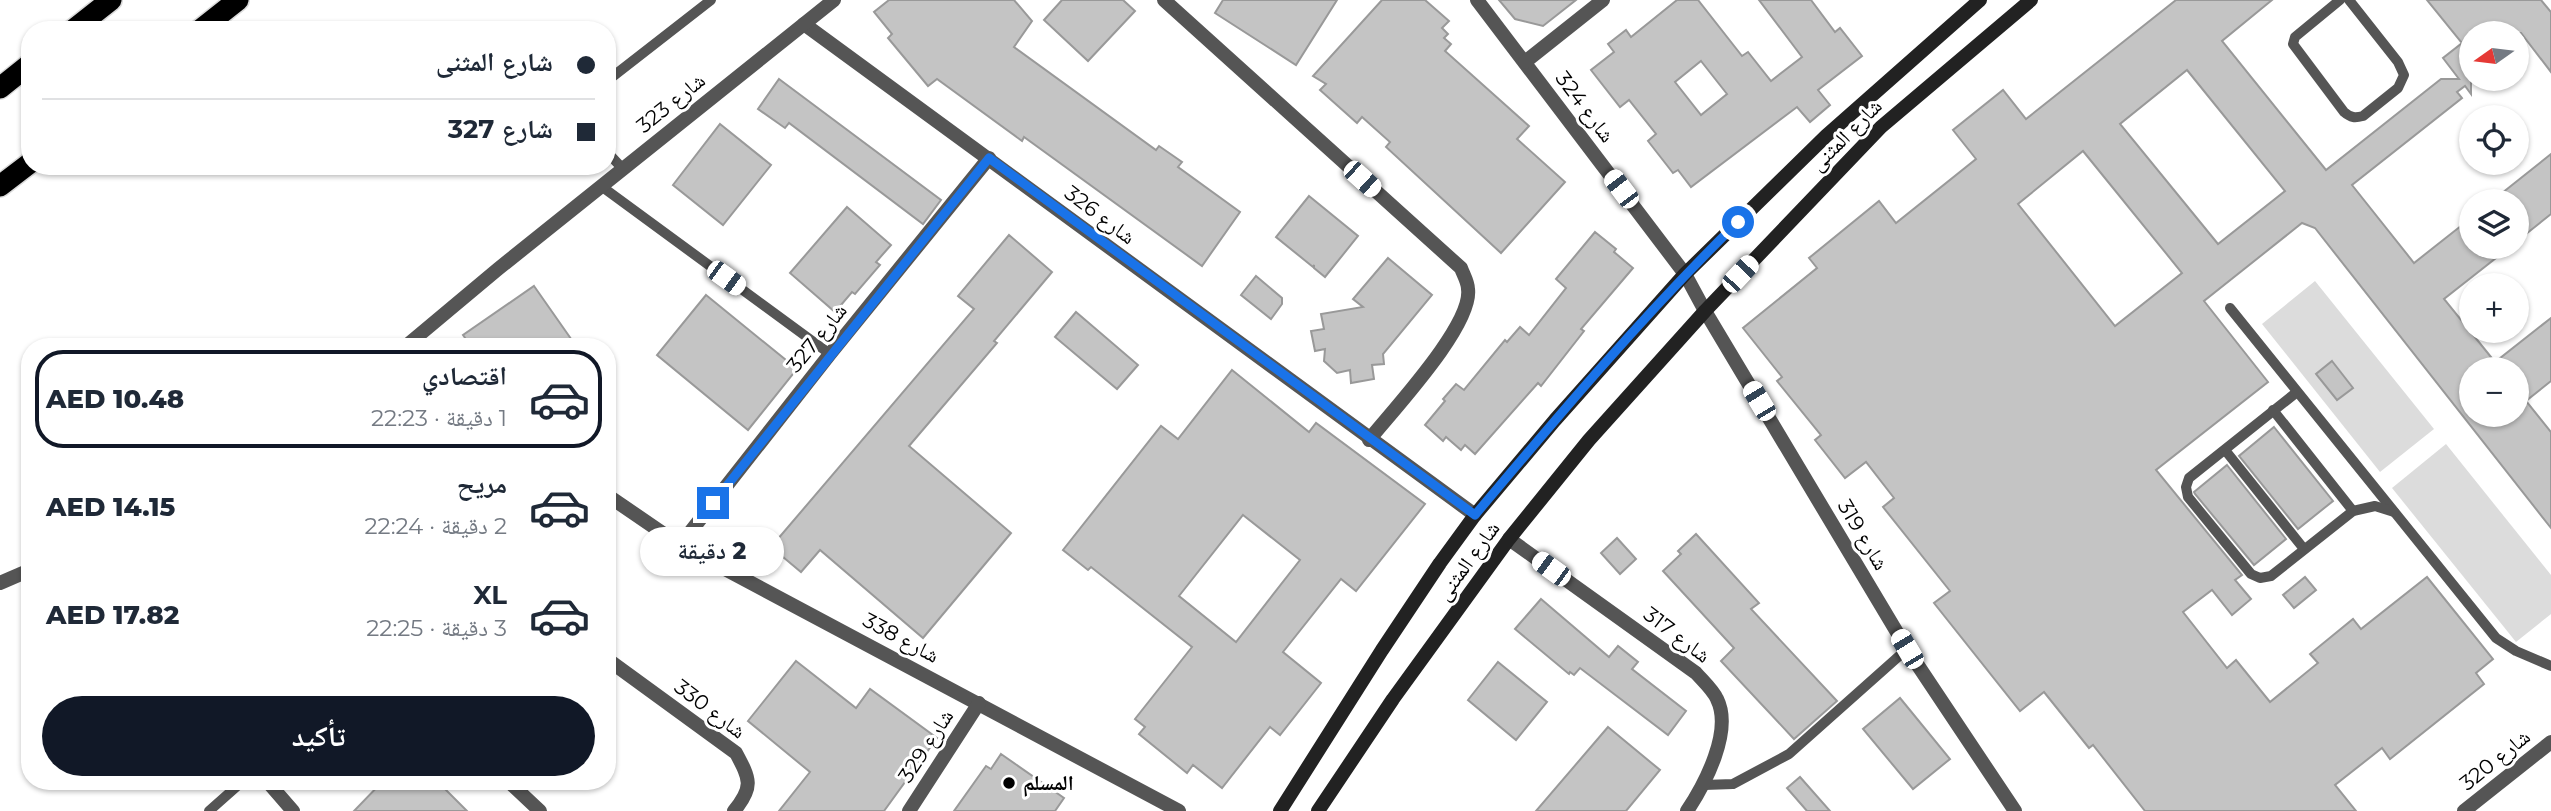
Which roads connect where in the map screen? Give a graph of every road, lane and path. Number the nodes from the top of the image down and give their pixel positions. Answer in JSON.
{"nodes":[{"id":1,"x":111,"y":0,"type":"edge"},
{"id":2,"x":238,"y":0,"type":"edge"},
{"id":3,"x":711,"y":0,"type":"edge"},
{"id":4,"x":834,"y":0,"type":"edge"},
{"id":5,"x":1164,"y":0,"type":"edge"},
{"id":6,"x":1477,"y":0,"type":"edge"},
{"id":7,"x":1603,"y":0,"type":"edge"},
{"id":8,"x":1980,"y":0,"type":"edge"},
{"id":9,"x":2031,"y":0,"type":"edge"},
{"id":10,"x":2340,"y":0,"type":"edge"},
{"id":11,"x":2348,"y":0,"type":"edge"},
{"id":12,"x":2326,"y":4,"type":"edge"},
{"id":13,"x":84,"y":21,"type":"edge"},
{"id":14,"x":211,"y":21,"type":"edge"},
{"id":15,"x":804,"y":24,"type":"junction"},
{"id":16,"x":1525,"y":62,"type":"junction"},
{"id":17,"x":21,"y":71,"type":"edge"},
{"id":18,"x":616,"y":74,"type":"edge"},
{"id":19,"x":0,"y":88,"type":"edge"},
{"id":20,"x":989,"y":158,"type":"junction"},
{"id":21,"x":616,"y":162,"type":"edge"},
{"id":22,"x":623,"y":169,"type":"junction"},
{"id":23,"x":21,"y":170,"type":"edge"},
{"id":24,"x":616,"y":174,"type":"edge"},
{"id":25,"x":615,"y":175,"type":"edge"},
{"id":26,"x":0,"y":186,"type":"edge"},
{"id":27,"x":601,"y":186,"type":"junction"},
{"id":28,"x":1685,"y":274,"type":"junction"},
{"id":29,"x":2230,"y":308,"type":"dead end"},
{"id":30,"x":1705,"y":311,"type":"junction"},
{"id":31,"x":416,"y":338,"type":"edge"},
{"id":32,"x":830,"y":354,"type":"junction"},
{"id":33,"x":2297,"y":392,"type":"junction"},
{"id":34,"x":2273,"y":411,"type":"junction"},
{"id":35,"x":1369,"y":440,"type":"junction"},
{"id":36,"x":2225,"y":450,"type":"junction"},
{"id":37,"x":616,"y":501,"type":"edge"},
{"id":38,"x":2353,"y":511,"type":"junction"},
{"id":39,"x":2394,"y":512,"type":"junction"},
{"id":40,"x":1475,"y":515,"type":"junction"},
{"id":41,"x":1509,"y":539,"type":"junction"},
{"id":42,"x":680,"y":545,"type":"junction"},
{"id":43,"x":2304,"y":549,"type":"junction"},
{"id":44,"x":21,"y":574,"type":"edge"},
{"id":45,"x":0,"y":583,"type":"edge"},
{"id":46,"x":1907,"y":649,"type":"junction"},
{"id":47,"x":616,"y":666,"type":"edge"},
{"id":48,"x":2551,"y":666,"type":"edge"},
{"id":49,"x":979,"y":703,"type":"junction"},
{"id":50,"x":2551,"y":742,"type":"edge"},
{"id":51,"x":1704,"y":785,"type":"junction"},
{"id":52,"x":233,"y":790,"type":"edge"},
{"id":53,"x":275,"y":790,"type":"edge"},
{"id":54,"x":518,"y":790,"type":"edge"},
{"id":55,"x":209,"y":811,"type":"edge"},
{"id":56,"x":293,"y":811,"type":"edge"},
{"id":57,"x":540,"y":811,"type":"edge"},
{"id":58,"x":734,"y":811,"type":"edge"},
{"id":59,"x":909,"y":811,"type":"edge"},
{"id":60,"x":1179,"y":811,"type":"edge"},
{"id":61,"x":1280,"y":811,"type":"edge"},
{"id":62,"x":1318,"y":811,"type":"edge"},
{"id":63,"x":1687,"y":811,"type":"edge"},
{"id":64,"x":2015,"y":811,"type":"edge"},
{"id":65,"x":2464,"y":811,"type":"edge"}],
"edges":[{"from":1,"to":13,"type":"highway"},
{"from":2,"to":14,"type":"highway"},
{"from":3,"to":18,"type":"lane"},
{"from":4,"to":15,"type":"street","name":"شارع 323"},
{"from":5,"to":35,"type":"street"},
{"from":6,"to":16,"type":"street","name":"شارع 324"},
{"from":7,"to":16,"type":"street"},
{"from":8,"to":28,"type":"street","name":"شارع المثنى"},
{"from":9,"to":30,"type":"street","name":"شارع المثنى"},
{"from":10,"to":12,"type":"lane"},
{"from":11,"to":12,"type":"lane"},
{"from":15,"to":20,"type":"street","name":"شارع 326"},
{"from":15,"to":22,"type":"street","name":"شارع 323"},
{"from":16,"to":28,"type":"street","name":"شارع 324"},
{"from":17,"to":19,"type":"highway"},
{"from":20,"to":32,"type":"street","name":"شارع 327"},
{"from":20,"to":35,"type":"street","name":"شارع 326"},
{"from":21,"to":22,"type":"lane"},
{"from":22,"to":24,"type":"street","name":"شارع 323"},
{"from":23,"to":26,"type":"highway"},
{"from":25,"to":27,"type":"street","name":"شارع 323"},
{"from":27,"to":31,"type":"street","name":"شارع 323"},
{"from":27,"to":32,"type":"lane"},
{"from":28,"to":30,"type":"street","name":"شارع 319"},
{"from":28,"to":40,"type":"street","name":"شارع المثنى"},
{"from":29,"to":33,"type":"lane"},
{"from":30,"to":41,"type":"street","name":"شارع المثنى"},
{"from":30,"to":46,"type":"street","name":"شارع 319"},
{"from":32,"to":42,"type":"street","name":"شارع 327"},
{"from":33,"to":34,"type":"lane"},
{"from":33,"to":39,"type":"lane"},
{"from":34,"to":36,"type":"lane"},
{"from":34,"to":38,"type":"lane"},
{"from":35,"to":40,"type":"street","name":"شارع 326"},
{"from":36,"to":43,"type":"lane"},
{"from":36,"to":43,"type":"lane"},
{"from":37,"to":42,"type":"street","name":"شارع 338"},
{"from":38,"to":39,"type":"lane"},
{"from":38,"to":43,"type":"lane"},
{"from":39,"to":48,"type":"lane"},
{"from":40,"to":61,"type":"street","name":"شارع المثنى"},
{"from":41,"to":51,"type":"street","name":"شارع 317"},
{"from":41,"to":62,"type":"street","name":"شارع المثنى"},
{"from":42,"to":49,"type":"street","name":"شارع 338"},
{"from":44,"to":45,"type":"street"},
{"from":46,"to":51,"type":"lane"},
{"from":46,"to":64,"type":"street","name":"شارع 319"},
{"from":47,"to":58,"type":"street","name":"شارع 330"},
{"from":49,"to":59,"type":"street","name":"شارع 329"},
{"from":49,"to":60,"type":"street","name":"شارع 338"},
{"from":50,"to":65,"type":"street","name":"شارع 320"},
{"from":51,"to":63,"type":"street","name":"شارع 317"},
{"from":52,"to":55,"type":"lane"},
{"from":53,"to":56,"type":"street"},
{"from":54,"to":57,"type":"street"}]}
